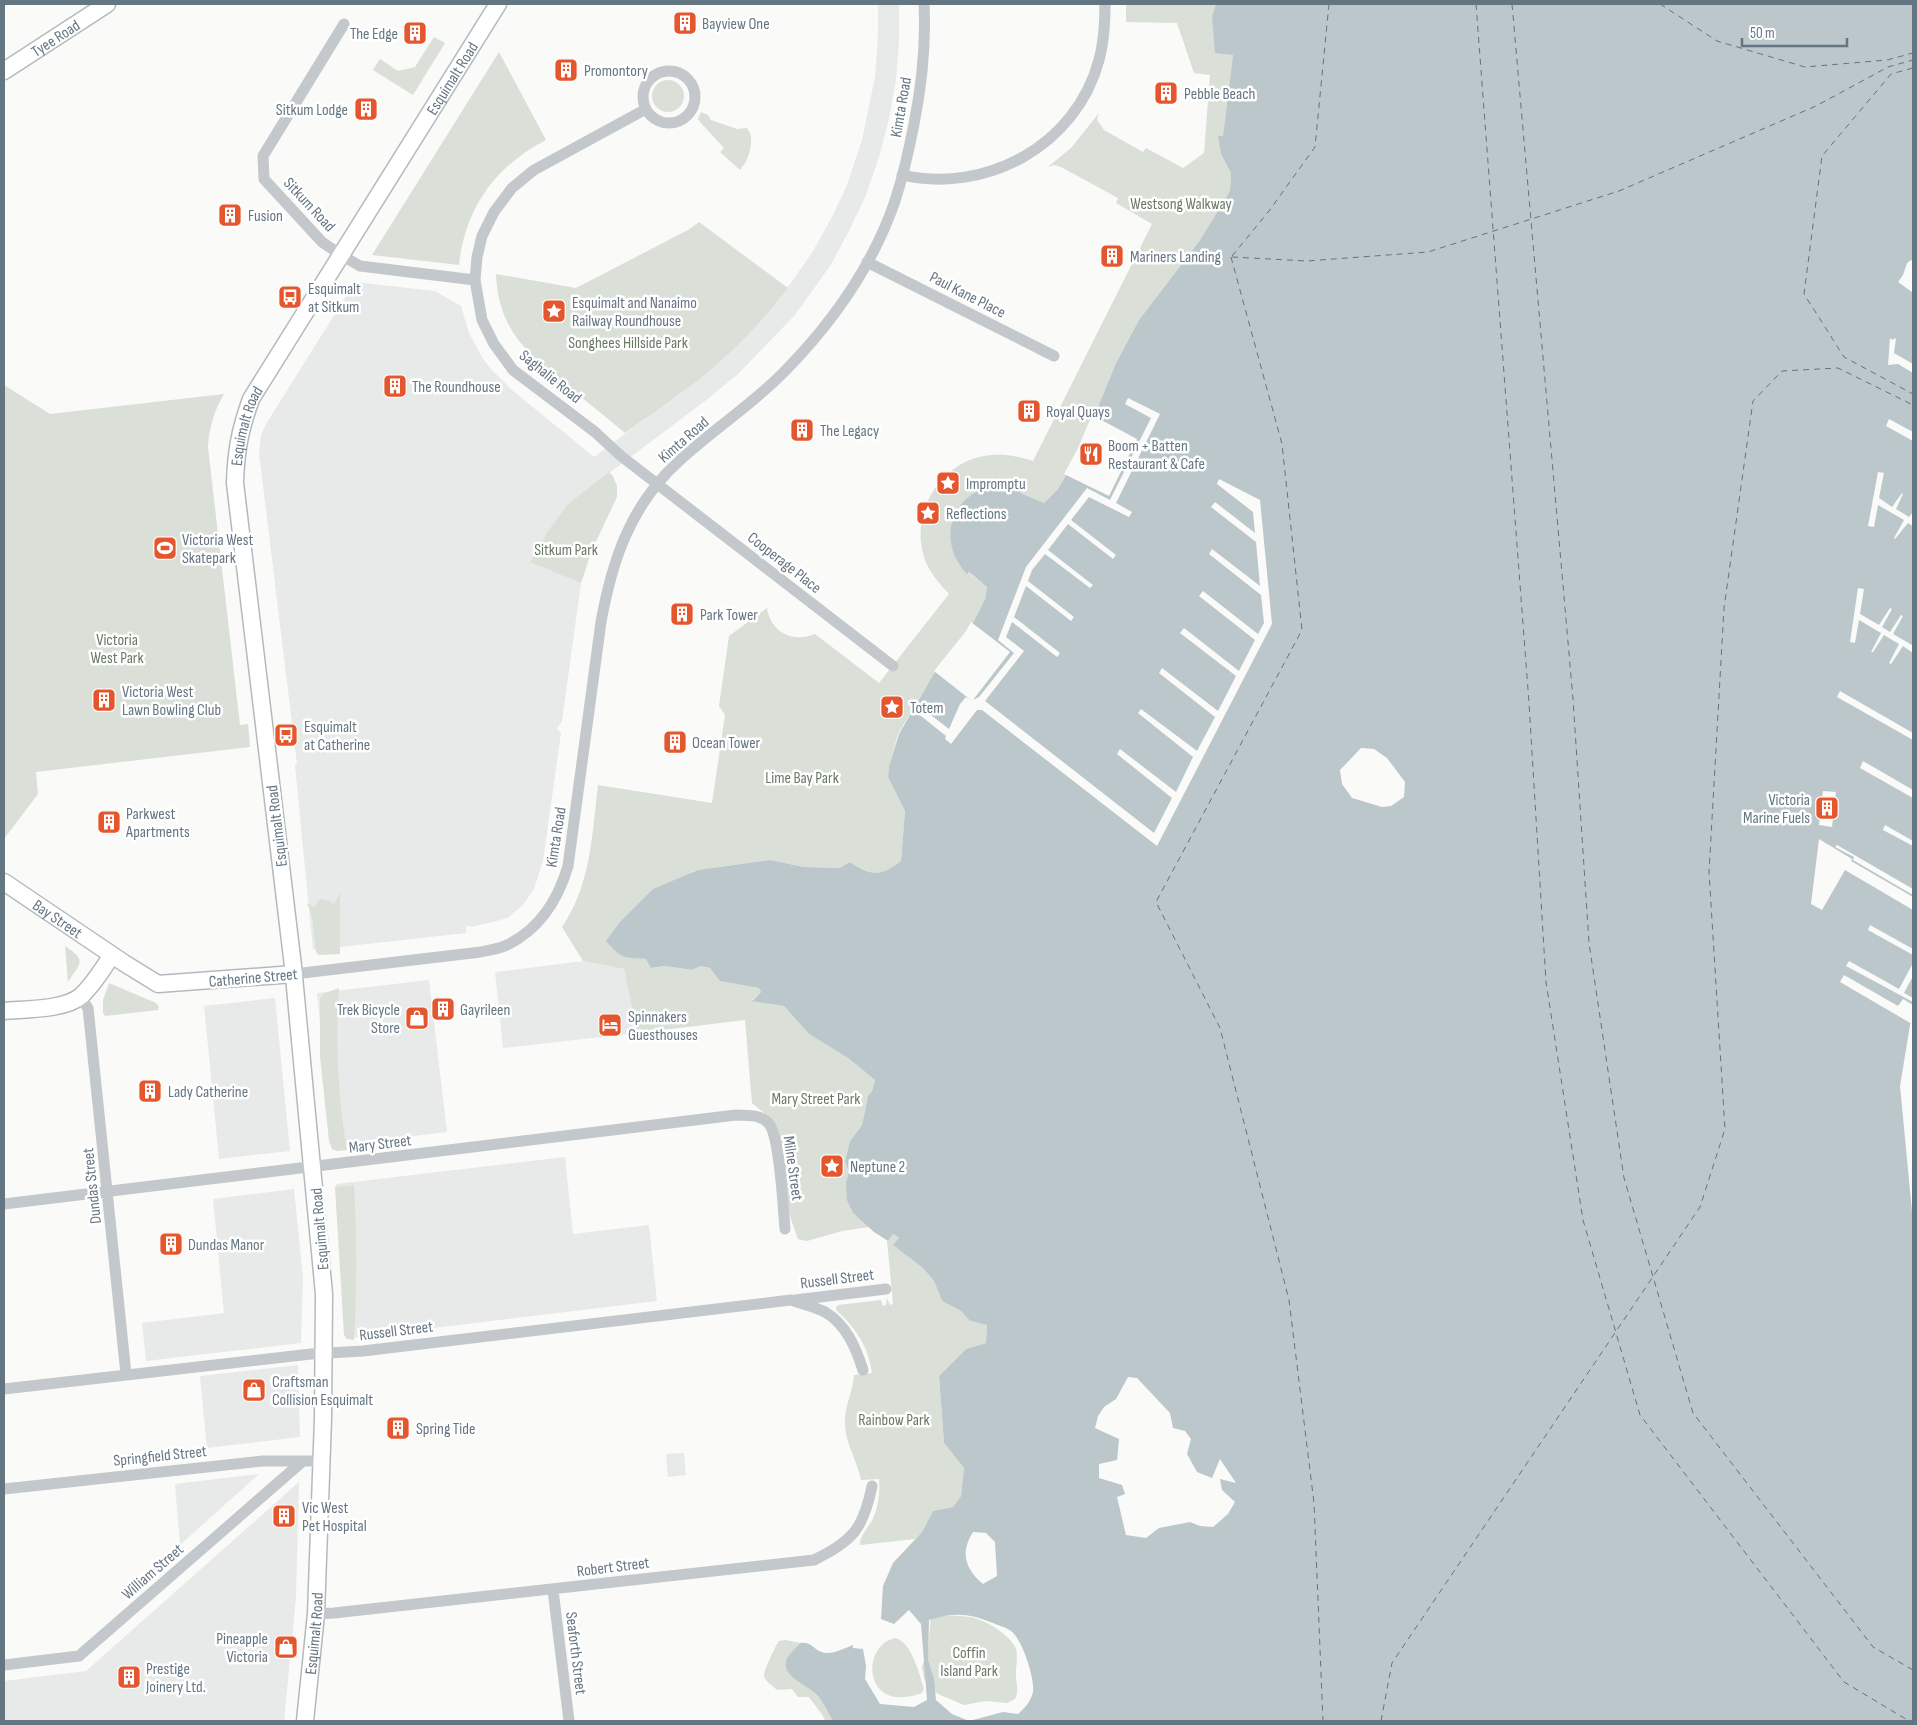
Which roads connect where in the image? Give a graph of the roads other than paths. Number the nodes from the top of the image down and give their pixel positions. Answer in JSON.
{"nodes":[{"id":1,"x":107,"y":4,"type":"edge"},
{"id":2,"x":498,"y":4,"type":"edge"},
{"id":3,"x":924,"y":4,"type":"edge"},
{"id":4,"x":1105,"y":4,"type":"edge"},
{"id":5,"x":344,"y":24,"type":"dead end"},
{"id":6,"x":4,"y":70,"type":"edge"},
{"id":7,"x":646,"y":109,"type":"junction"},
{"id":8,"x":902,"y":175,"type":"junction"},
{"id":9,"x":341,"y":255,"type":"junction"},
{"id":10,"x":868,"y":262,"type":"junction"},
{"id":11,"x":475,"y":280,"type":"junction"},
{"id":12,"x":1054,"y":356,"type":"dead end"},
{"id":13,"x":657,"y":484,"type":"junction"},
{"id":14,"x":893,"y":666,"type":"dead end"},
{"id":15,"x":4,"y":882,"type":"edge"},
{"id":16,"x":527,"y":933,"type":"joint"},
{"id":17,"x":112,"y":955,"type":"junction"},
{"id":18,"x":294,"y":974,"type":"junction"},
{"id":19,"x":80,"y":997,"type":"junction"},
{"id":20,"x":4,"y":1011,"type":"edge"},
{"id":21,"x":760,"y":1117,"type":"joint"},
{"id":22,"x":313,"y":1168,"type":"junction"},
{"id":23,"x":108,"y":1192,"type":"junction"},
{"id":24,"x":4,"y":1204,"type":"edge"},
{"id":25,"x":785,"y":1229,"type":"dead end"},
{"id":26,"x":886,"y":1289,"type":"dead end"},
{"id":27,"x":791,"y":1300,"type":"junction"},
{"id":28,"x":323,"y":1353,"type":"junction"},
{"id":29,"x":863,"y":1370,"type":"dead end"},
{"id":30,"x":126,"y":1374,"type":"junction"},
{"id":31,"x":4,"y":1389,"type":"edge"},
{"id":32,"x":303,"y":1461,"type":"junction"},
{"id":33,"x":321,"y":1461,"type":"junction"},
{"id":34,"x":872,"y":1486,"type":"dead end"},
{"id":35,"x":4,"y":1489,"type":"edge"},
{"id":36,"x":553,"y":1590,"type":"junction"},
{"id":37,"x":316,"y":1614,"type":"junction"},
{"id":38,"x":4,"y":1665,"type":"edge"},
{"id":39,"x":305,"y":1721,"type":"edge"},
{"id":40,"x":569,"y":1721,"type":"edge"}],
"edges":[{"from":1,"to":6,"type":"main road","name":"Tyee Road"},
{"from":2,"to":9,"type":"main road","name":"Esquimalt Road"},
{"from":3,"to":8,"type":"street","name":"Kimta Road"},
{"from":4,"to":8,"type":"street"},
{"from":5,"to":9,"type":"street","name":"Sitkum Road"},
{"from":7,"to":7,"type":"street"},
{"from":7,"to":11,"type":"street","name":"Saghalie Road"},
{"from":8,"to":10,"type":"street","name":"Kimta Road"},
{"from":9,"to":11,"type":"street","name":"Sitkum Road"},
{"from":9,"to":18,"type":"main road","name":"Esquimalt Road"},
{"from":10,"to":12,"type":"street","name":"Paul Kane Place"},
{"from":10,"to":13,"type":"street","name":"Kimta Road"},
{"from":11,"to":13,"type":"street","name":"Saghalie Road"},
{"from":13,"to":14,"type":"street","name":"Cooperage Place"},
{"from":13,"to":16,"type":"street","name":"Kimta Road"},
{"from":15,"to":17,"type":"main road","name":"Bay Street"},
{"from":16,"to":18,"type":"street","name":"Catherine Street"},
{"from":17,"to":18,"type":"main road","name":"Catherine Street"},
{"from":17,"to":19,"type":"main road"},
{"from":18,"to":22,"type":"main road","name":"Esquimalt Road"},
{"from":19,"to":20,"type":"main road"},
{"from":19,"to":23,"type":"street","name":"Dundas Street"},
{"from":21,"to":22,"type":"street","name":"Mary Street"},
{"from":21,"to":25,"type":"street","name":"Milne Street"},
{"from":22,"to":23,"type":"street","name":"Mary Street"},
{"from":22,"to":28,"type":"main road","name":"Esquimalt Road"},
{"from":23,"to":24,"type":"street","name":"Mary Street"},
{"from":23,"to":30,"type":"street","name":"Dundas Street"},
{"from":26,"to":27,"type":"street","name":"Russell Street"},
{"from":27,"to":28,"type":"street","name":"Russell Street"},
{"from":27,"to":29,"type":"street","name":"Russell Street"},
{"from":28,"to":30,"type":"street","name":"Russell Street"},
{"from":28,"to":33,"type":"main road","name":"Esquimalt Road"},
{"from":30,"to":31,"type":"street","name":"Russell Street"},
{"from":32,"to":33,"type":"street","name":"Springfield Street"},
{"from":32,"to":35,"type":"street","name":"Springfield Street"},
{"from":32,"to":38,"type":"street","name":"William Street"},
{"from":33,"to":37,"type":"main road","name":"Esquimalt Road"},
{"from":34,"to":36,"type":"street","name":"Robert Street"},
{"from":36,"to":37,"type":"street","name":"Robert Street"},
{"from":36,"to":40,"type":"street","name":"Seaforth Street"},
{"from":37,"to":39,"type":"main road","name":"Esquimalt Road"}]}
